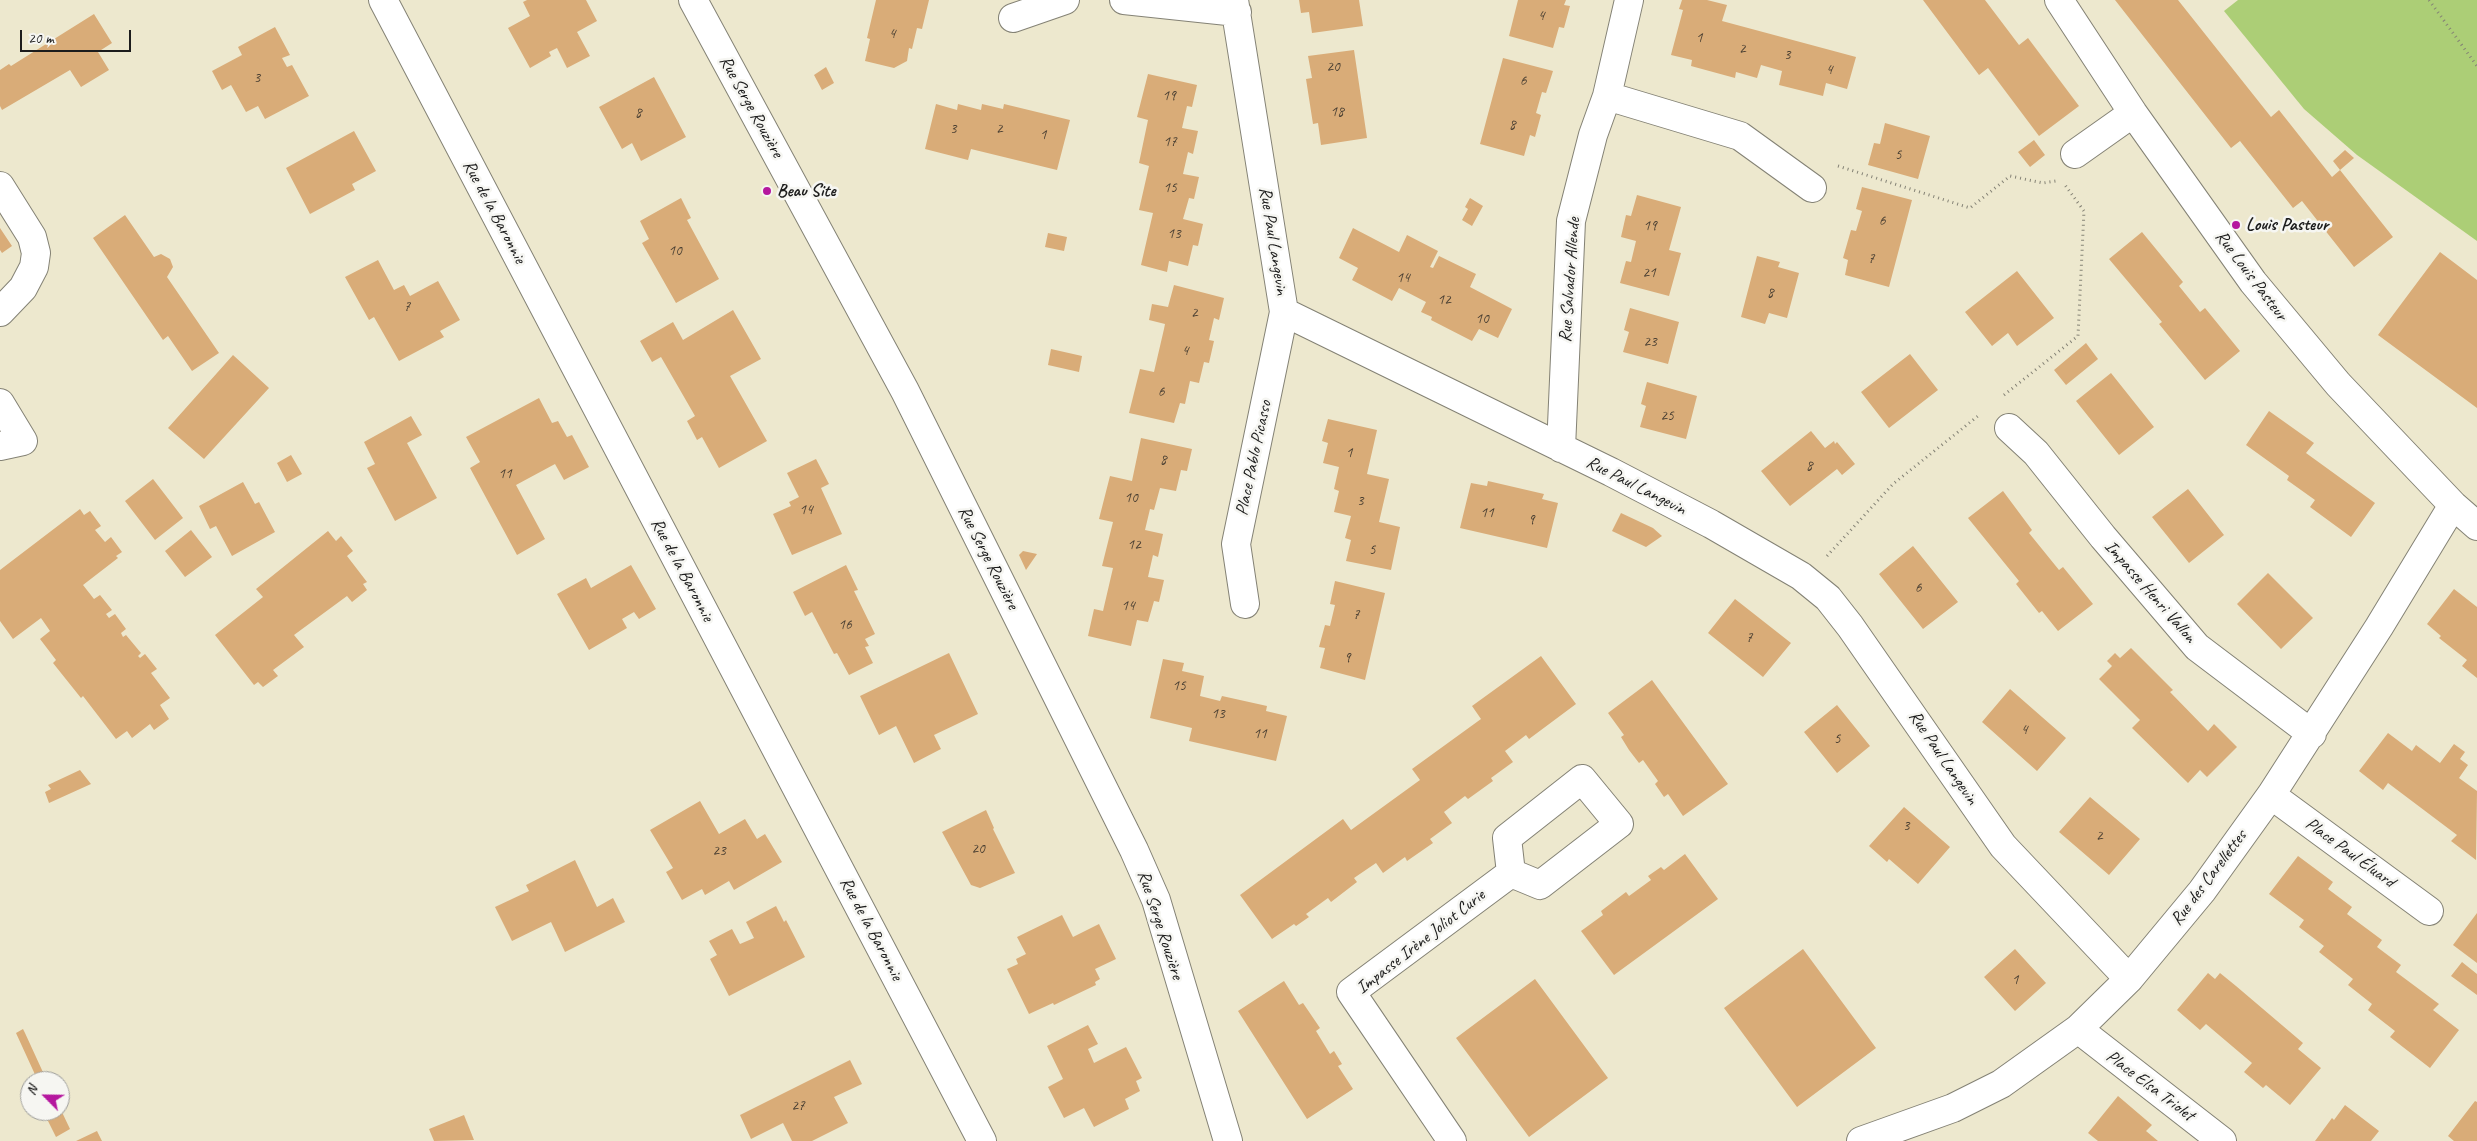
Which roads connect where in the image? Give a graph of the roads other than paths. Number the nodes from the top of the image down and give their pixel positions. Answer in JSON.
{"nodes":[{"id":1,"x":383,"y":0,"type":"edge"},
{"id":2,"x":693,"y":0,"type":"edge"},
{"id":3,"x":1065,"y":0,"type":"edge"},
{"id":4,"x":1124,"y":0,"type":"edge"},
{"id":5,"x":1629,"y":0,"type":"edge"},
{"id":6,"x":2059,"y":0,"type":"edge"},
{"id":7,"x":1236,"y":6,"type":"edge"},
{"id":8,"x":1013,"y":18,"type":"dead end"},
{"id":9,"x":1607,"y":96,"type":"junction"},
{"id":10,"x":2133,"y":113,"type":"junction"},
{"id":11,"x":2075,"y":154,"type":"dead end"},
{"id":12,"x":0,"y":186,"type":"edge"},
{"id":13,"x":1812,"y":188,"type":"dead end"},
{"id":14,"x":0,"y":312,"type":"edge"},
{"id":15,"x":1284,"y":312,"type":"junction"},
{"id":16,"x":0,"y":403,"type":"edge"},
{"id":17,"x":2010,"y":428,"type":"dead end"},
{"id":18,"x":0,"y":446,"type":"edge"},
{"id":19,"x":1561,"y":448,"type":"junction"},
{"id":20,"x":2453,"y":505,"type":"junction"},
{"id":21,"x":2477,"y":526,"type":"edge"},
{"id":22,"x":1245,"y":604,"type":"dead end"},
{"id":23,"x":2312,"y":734,"type":"junction"},
{"id":24,"x":2270,"y":795,"type":"junction"},
{"id":25,"x":1511,"y":873,"type":"dead end"},
{"id":26,"x":2429,"y":911,"type":"dead end"},
{"id":27,"x":2129,"y":978,"type":"junction"},
{"id":28,"x":2078,"y":1029,"type":"junction"},
{"id":29,"x":982,"y":1141,"type":"edge"},
{"id":30,"x":1228,"y":1141,"type":"edge"},
{"id":31,"x":1452,"y":1141,"type":"edge"},
{"id":32,"x":1861,"y":1141,"type":"edge"},
{"id":33,"x":2222,"y":1141,"type":"edge"}],
"edges":[{"from":1,"to":29,"type":"street","name":"Rue de la Baronnie"},
{"from":2,"to":30,"type":"street","name":"Rue Serge Rouzière"},
{"from":3,"to":8,"type":"street"},
{"from":4,"to":7,"type":"street"},
{"from":5,"to":9,"type":"street","name":"Rue Salvador Allende"},
{"from":6,"to":10,"type":"street","name":"Rue Louis Pasteur"},
{"from":7,"to":15,"type":"street","name":"Rue Paul Langevin"},
{"from":9,"to":13,"type":"street"},
{"from":9,"to":19,"type":"street","name":"Rue Salvador Allende"},
{"from":10,"to":11,"type":"street"},
{"from":10,"to":20,"type":"street","name":"Rue Louis Pasteur"},
{"from":12,"to":14,"type":"street"},
{"from":15,"to":19,"type":"street","name":"Rue Paul Langevin"},
{"from":15,"to":22,"type":"street","name":"Place Pablo Picasso"},
{"from":16,"to":18,"type":"street"},
{"from":17,"to":23,"type":"street","name":"Impasse Henri Vallon"},
{"from":19,"to":27,"type":"street","name":"Rue Paul Langevin"},
{"from":20,"to":21,"type":"street","name":"Rue Louis Pasteur"},
{"from":20,"to":23,"type":"street","name":"Rue des Carellettes"},
{"from":23,"to":24,"type":"street","name":"Rue des Carellettes"},
{"from":24,"to":26,"type":"street","name":"Place Paul Éluard"},
{"from":24,"to":27,"type":"street","name":"Rue des Carellettes"},
{"from":25,"to":31,"type":"street","name":"Impasse Irène Joliot Curie"},
{"from":27,"to":28,"type":"street","name":"Rue des Carellettes"},
{"from":28,"to":32,"type":"street","name":"Rue des Carellettes"},
{"from":28,"to":33,"type":"street","name":"Place Elsa Triolet"}]}
